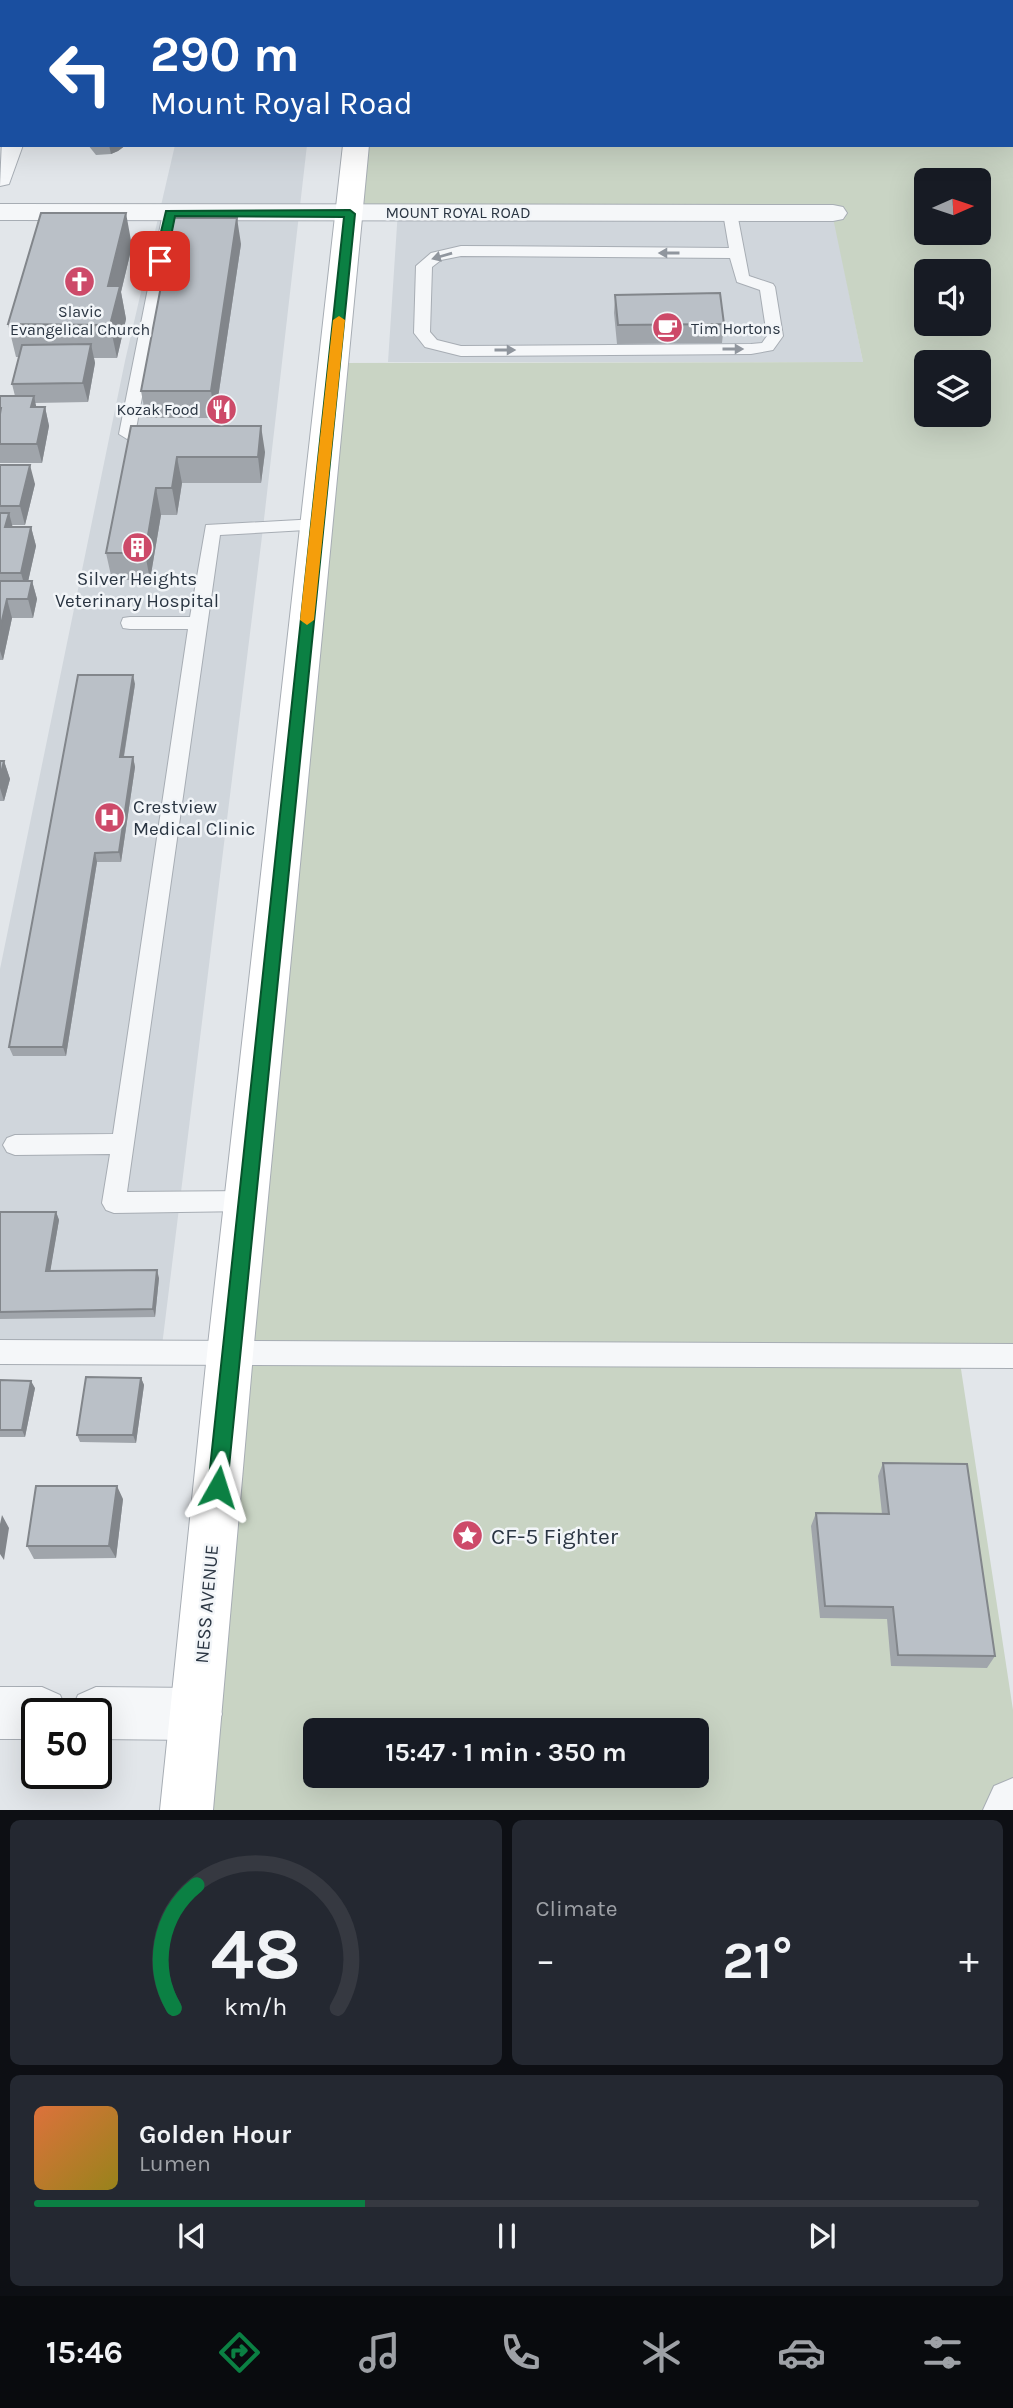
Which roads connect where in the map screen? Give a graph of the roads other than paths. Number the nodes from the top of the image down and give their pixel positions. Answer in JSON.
{"nodes":[{"id":1,"x":9,"y":147,"type":"edge"},
{"id":2,"x":356,"y":147,"type":"edge"},
{"id":3,"x":0,"y":178,"type":"edge"},
{"id":4,"x":0,"y":212,"type":"edge"},
{"id":5,"x":730,"y":212,"type":"junction"},
{"id":6,"x":170,"y":213,"type":"junction"},
{"id":7,"x":833,"y":213,"type":"dead end"},
{"id":8,"x":350,"y":214,"type":"junction"},
{"id":9,"x":737,"y":253,"type":"junction"},
{"id":10,"x":127,"y":435,"type":"edge"},
{"id":11,"x":317,"y":525,"type":"junction"},
{"id":12,"x":130,"y":623,"type":"dead end"},
{"id":13,"x":198,"y":623,"type":"junction"},
{"id":14,"x":122,"y":1144,"type":"junction"},
{"id":15,"x":15,"y":1145,"type":"dead end"},
{"id":16,"x":247,"y":1201,"type":"junction"},
{"id":17,"x":0,"y":1352,"type":"edge"},
{"id":18,"x":230,"y":1354,"type":"junction"},
{"id":19,"x":1013,"y":1356,"type":"edge"},
{"id":20,"x":0,"y":1713,"type":"edge"},
{"id":21,"x":21,"y":1713,"type":"edge"},
{"id":22,"x":112,"y":1713,"type":"edge"},
{"id":23,"x":196,"y":1714,"type":"junction"},
{"id":24,"x":1013,"y":1805,"type":"edge"},
{"id":25,"x":186,"y":1810,"type":"edge"},
{"id":26,"x":1009,"y":1810,"type":"edge"}],
"edges":[{"from":1,"to":3,"type":"street"},
{"from":2,"to":8,"type":"main road","name":"NESS AVENUE"},
{"from":4,"to":6,"type":"street","name":"MOUNT ROYAL ROAD"},
{"from":5,"to":7,"type":"street","name":"MOUNT ROYAL ROAD"},
{"from":5,"to":8,"type":"street","name":"MOUNT ROYAL ROAD"},
{"from":5,"to":9,"type":"lane"},
{"from":6,"to":8,"type":"street","name":"MOUNT ROYAL ROAD"},
{"from":6,"to":10,"type":"lane"},
{"from":8,"to":11,"type":"main road","name":"NESS AVENUE"},
{"from":9,"to":9,"type":"lane","one_way":true},
{"from":11,"to":13,"type":"lane"},
{"from":11,"to":16,"type":"main road","name":"NESS AVENUE"},
{"from":12,"to":13,"type":"lane"},
{"from":13,"to":14,"type":"lane"},
{"from":14,"to":15,"type":"lane"},
{"from":14,"to":16,"type":"lane"},
{"from":16,"to":18,"type":"main road","name":"NESS AVENUE"},
{"from":17,"to":18,"type":"lane"},
{"from":18,"to":19,"type":"lane"},
{"from":18,"to":23,"type":"main road","name":"NESS AVENUE"},
{"from":20,"to":21,"type":"street"},
{"from":22,"to":23,"type":"street"},
{"from":23,"to":25,"type":"main road","name":"NESS AVENUE"},
{"from":24,"to":26,"type":"street"}]}
